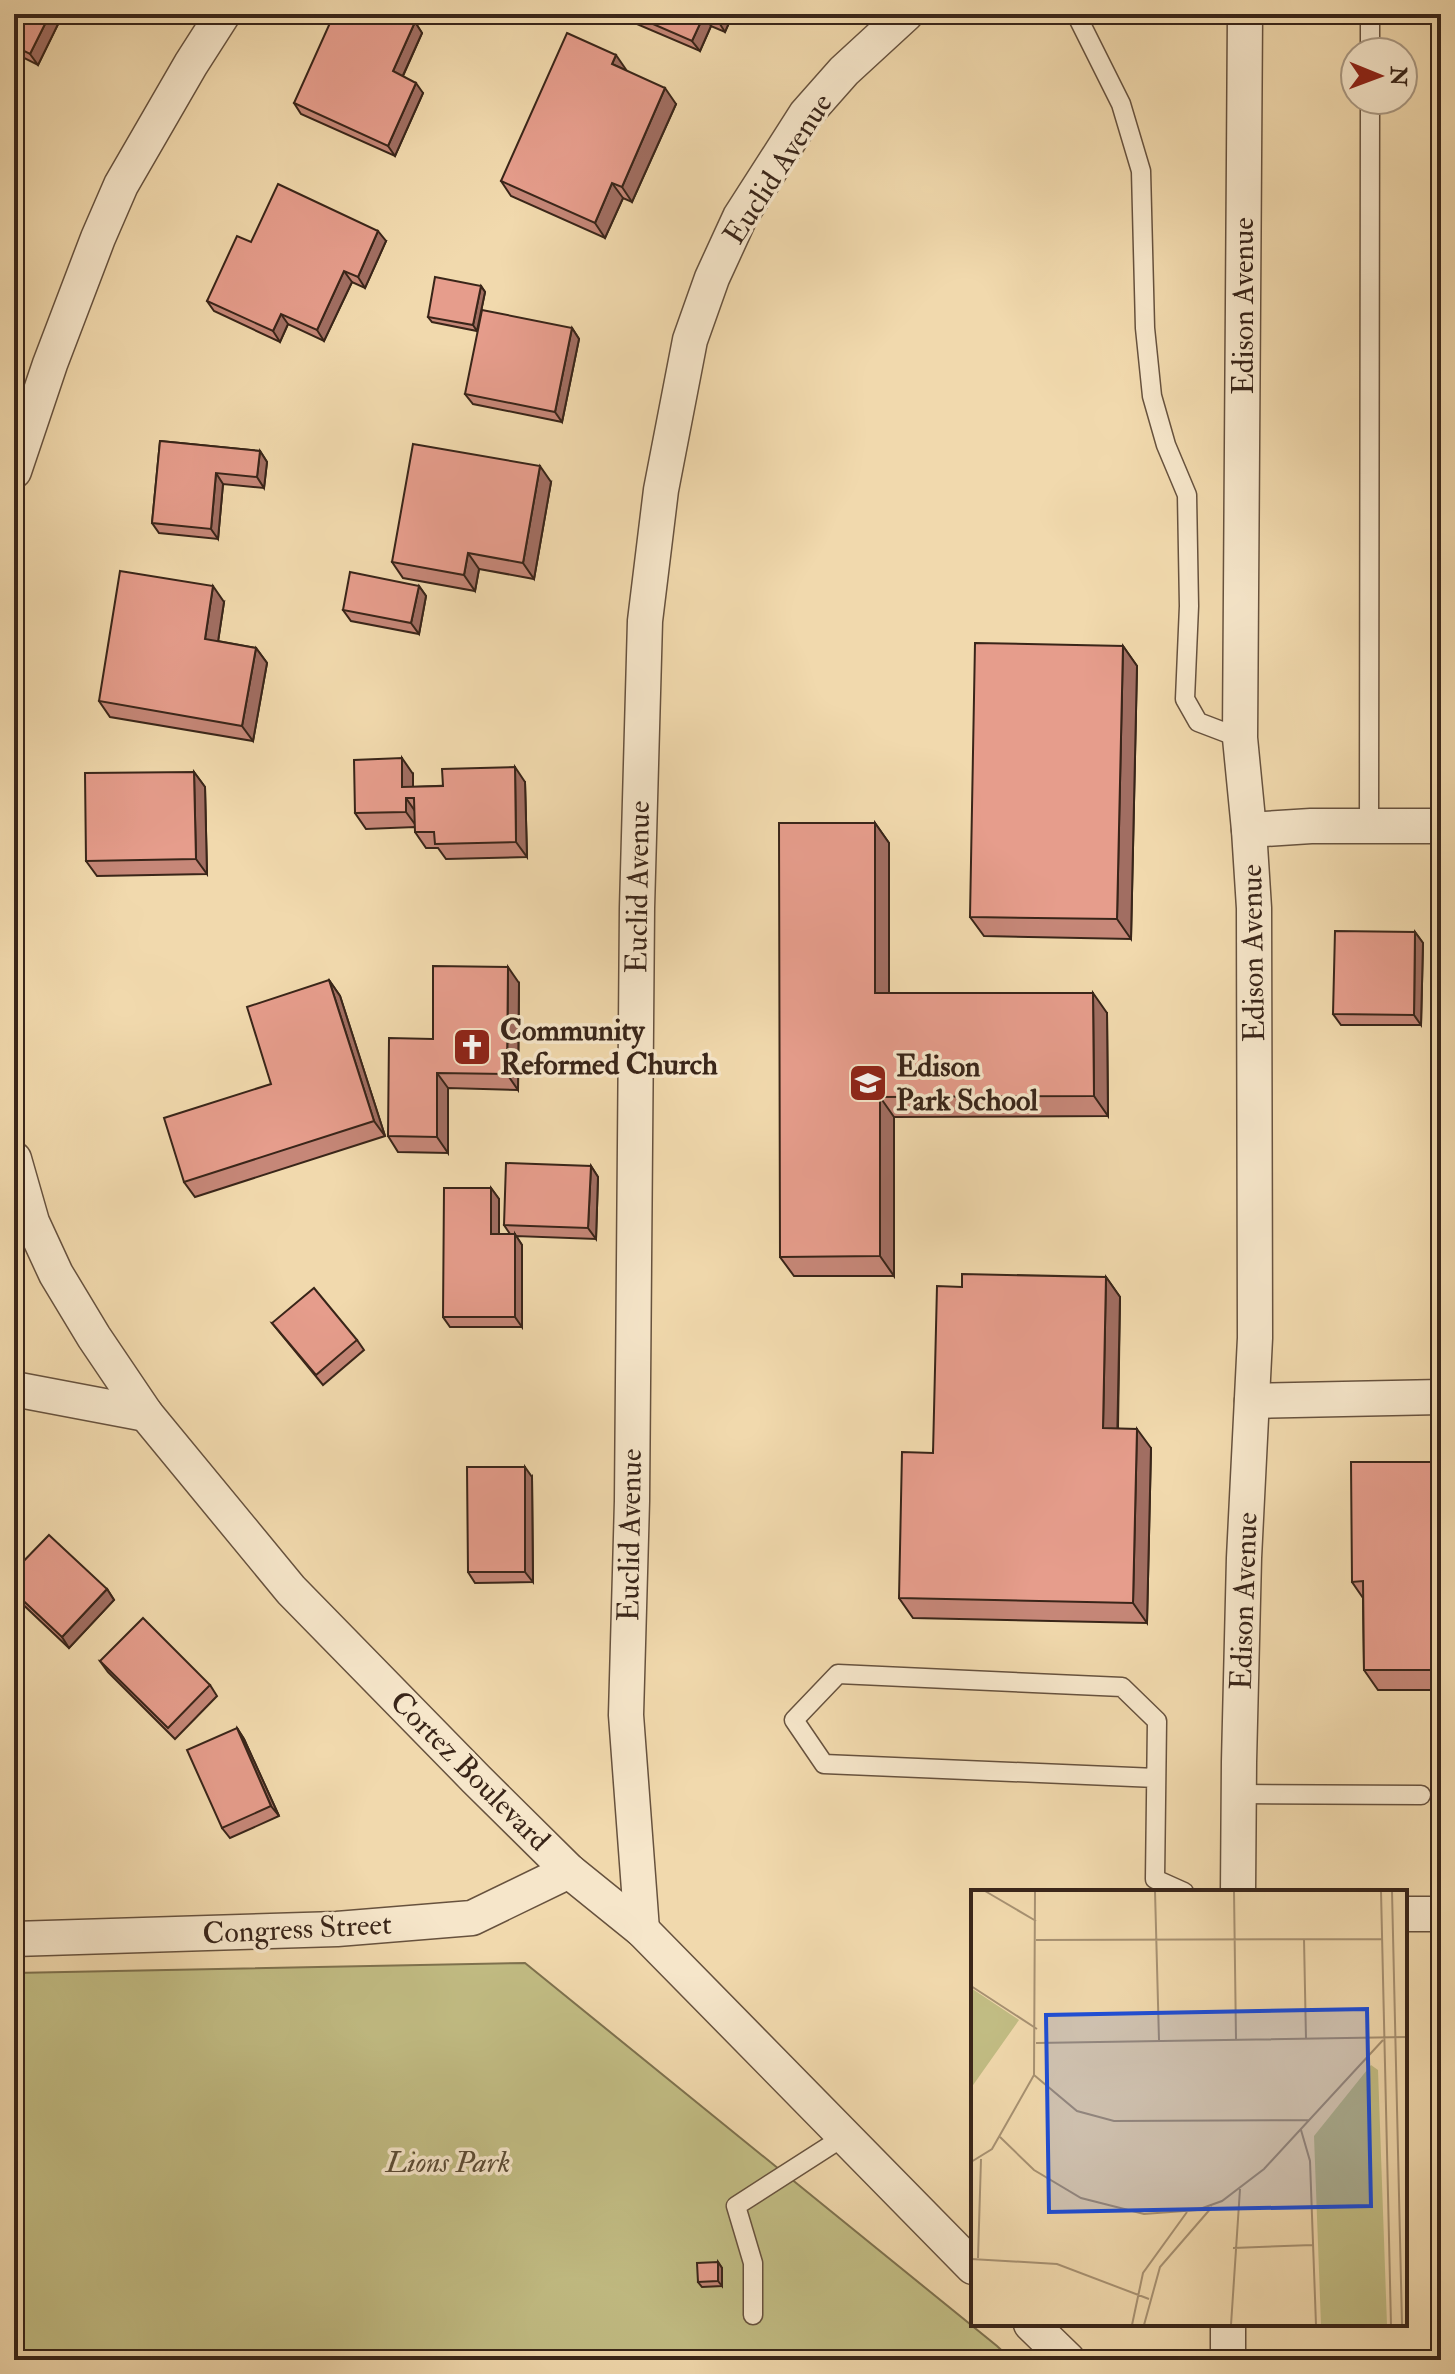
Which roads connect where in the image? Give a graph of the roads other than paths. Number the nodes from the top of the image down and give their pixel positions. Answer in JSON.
{"nodes":[{"id":1,"x":223,"y":14,"type":"edge"},
{"id":2,"x":906,"y":14,"type":"edge"},
{"id":3,"x":1076,"y":14,"type":"edge"},
{"id":4,"x":1245,"y":14,"type":"edge"},
{"id":5,"x":1370,"y":14,"type":"edge"},
{"id":6,"x":1370,"y":36,"type":"edge"},
{"id":7,"x":1370,"y":116,"type":"edge"},
{"id":8,"x":14,"y":471,"type":"edge"},
{"id":9,"x":1240,"y":738,"type":"junction"},
{"id":10,"x":1369,"y":825,"type":"junction"},
{"id":11,"x":1441,"y":826,"type":"edge"},
{"id":12,"x":1249,"y":830,"type":"junction"},
{"id":13,"x":14,"y":1159,"type":"edge"},
{"id":14,"x":23,"y":1213,"type":"edge"},
{"id":15,"x":14,"y":1389,"type":"edge"},
{"id":16,"x":1441,"y":1397,"type":"edge"},
{"id":17,"x":1252,"y":1401,"type":"junction"},
{"id":18,"x":146,"y":1414,"type":"junction"},
{"id":19,"x":1156,"y":1778,"type":"junction"},
{"id":20,"x":1239,"y":1794,"type":"junction"},
{"id":21,"x":1421,"y":1795,"type":"dead end"},
{"id":22,"x":569,"y":1871,"type":"junction"},
{"id":23,"x":1180,"y":1890,"type":"edge"},
{"id":24,"x":1238,"y":1890,"type":"edge"},
{"id":25,"x":1407,"y":1914,"type":"edge"},
{"id":26,"x":1441,"y":1914,"type":"edge"},
{"id":27,"x":642,"y":1930,"type":"junction"},
{"id":28,"x":14,"y":1939,"type":"edge"},
{"id":29,"x":845,"y":2136,"type":"junction"},
{"id":30,"x":971,"y":2265,"type":"edge"},
{"id":31,"x":753,"y":2315,"type":"dead end"},
{"id":32,"x":1033,"y":2326,"type":"edge"},
{"id":33,"x":1228,"y":2326,"type":"edge"},
{"id":34,"x":1068,"y":2360,"type":"edge"},
{"id":35,"x":1228,"y":2360,"type":"edge"}],
"edges":[{"from":1,"to":8,"type":"street"},
{"from":2,"to":27,"type":"street","name":"Euclid Avenue"},
{"from":3,"to":9,"type":"lane"},
{"from":4,"to":9,"type":"street","name":"Edison Avenue"},
{"from":5,"to":6,"type":"lane"},
{"from":7,"to":10,"type":"lane"},
{"from":9,"to":12,"type":"street","name":"Edison Avenue"},
{"from":10,"to":11,"type":"street"},
{"from":10,"to":12,"type":"street"},
{"from":12,"to":17,"type":"street","name":"Edison Avenue"},
{"from":13,"to":14,"type":"street","name":"Cortez Boulevard"},
{"from":14,"to":18,"type":"street","name":"Cortez Boulevard"},
{"from":15,"to":18,"type":"street"},
{"from":16,"to":17,"type":"street"},
{"from":17,"to":20,"type":"street","name":"Edison Avenue"},
{"from":18,"to":22,"type":"street","name":"Cortez Boulevard"},
{"from":19,"to":19,"type":"lane"},
{"from":19,"to":23,"type":"lane"},
{"from":20,"to":21,"type":"lane"},
{"from":20,"to":24,"type":"street","name":"Edison Avenue"},
{"from":22,"to":27,"type":"street","name":"Cortez Boulevard"},
{"from":22,"to":28,"type":"street","name":"Congress Street"},
{"from":25,"to":26,"type":"street"},
{"from":27,"to":29,"type":"street","name":"Cortez Boulevard"},
{"from":29,"to":30,"type":"street","name":"Cortez Boulevard"},
{"from":29,"to":31,"type":"lane"},
{"from":32,"to":34,"type":"street"},
{"from":33,"to":35,"type":"street"}]}
